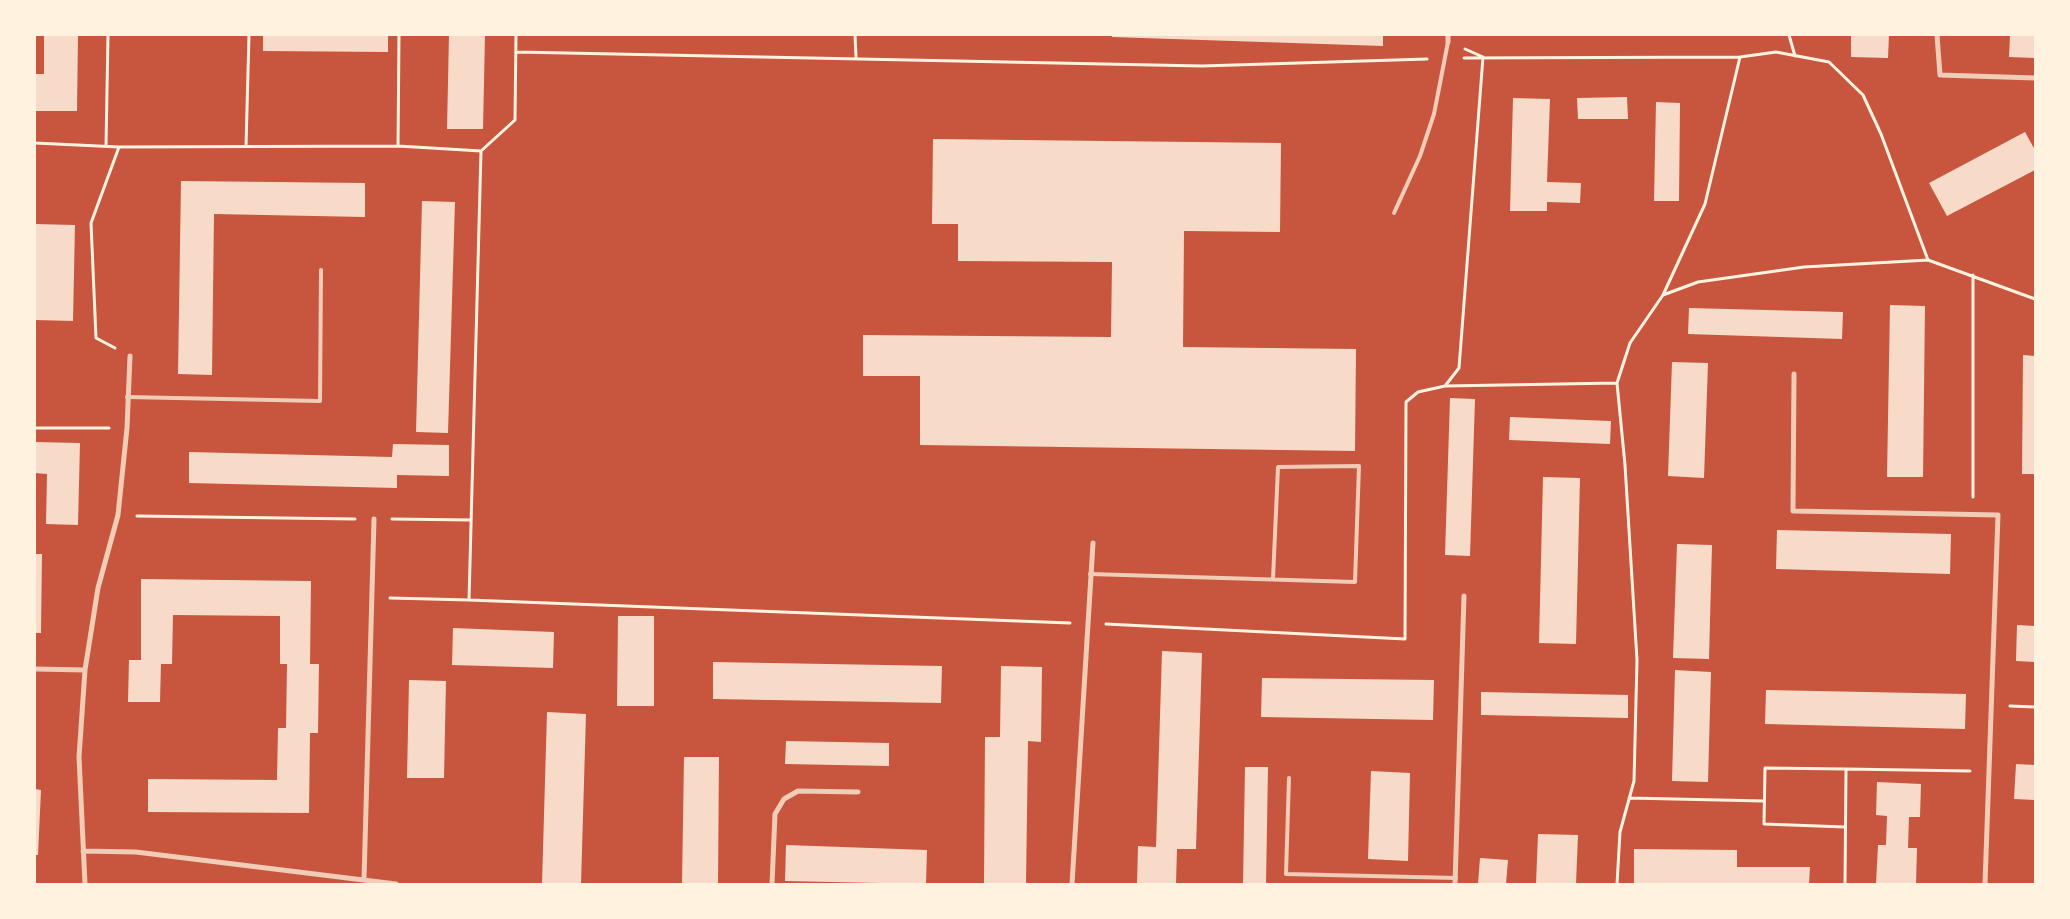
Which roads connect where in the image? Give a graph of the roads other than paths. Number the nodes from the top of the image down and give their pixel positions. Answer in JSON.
{"nodes":[{"id":1,"x":1448,"y":35,"type":"edge"},
{"id":2,"x":1937,"y":35,"type":"edge"},
{"id":3,"x":1448,"y":42,"type":"joint"},
{"id":4,"x":2035,"y":78,"type":"edge"},
{"id":5,"x":1394,"y":214,"type":"dead end"},
{"id":6,"x":321,"y":270,"type":"dead end"},
{"id":7,"x":130,"y":356,"type":"road end"},
{"id":8,"x":1794,"y":374,"type":"dead end"},
{"id":9,"x":127,"y":397,"type":"junction"},
{"id":10,"x":374,"y":519,"type":"road end"},
{"id":11,"x":1093,"y":543,"type":"dead end"},
{"id":12,"x":1090,"y":574,"type":"junction"},
{"id":13,"x":1274,"y":579,"type":"junction"},
{"id":14,"x":1464,"y":596,"type":"dead end"},
{"id":15,"x":35,"y":670,"type":"edge"},
{"id":16,"x":84,"y":670,"type":"junction"},
{"id":17,"x":1289,"y":778,"type":"dead end"},
{"id":18,"x":858,"y":792,"type":"dead end"},
{"id":19,"x":83,"y":851,"type":"junction"},
{"id":20,"x":1456,"y":878,"type":"junction"},
{"id":21,"x":364,"y":880,"type":"junction"},
{"id":22,"x":84,"y":884,"type":"edge"},
{"id":23,"x":396,"y":884,"type":"edge"},
{"id":24,"x":772,"y":884,"type":"edge"},
{"id":25,"x":1072,"y":884,"type":"edge"},
{"id":26,"x":1456,"y":884,"type":"edge"},
{"id":27,"x":1985,"y":884,"type":"edge"}],
"edges":[{"from":1,"to":3,"type":"street"},
{"from":2,"to":4,"type":"street"},
{"from":3,"to":5,"type":"lane"},
{"from":6,"to":9,"type":"lane"},
{"from":7,"to":9,"type":"street"},
{"from":8,"to":27,"type":"street"},
{"from":9,"to":16,"type":"street"},
{"from":10,"to":21,"type":"street"},
{"from":11,"to":12,"type":"street"},
{"from":12,"to":13,"type":"lane"},
{"from":12,"to":25,"type":"street"},
{"from":13,"to":13,"type":"lane"},
{"from":14,"to":20,"type":"street"},
{"from":15,"to":16,"type":"street"},
{"from":16,"to":19,"type":"street"},
{"from":17,"to":20,"type":"lane"},
{"from":18,"to":24,"type":"street"},
{"from":19,"to":21,"type":"street"},
{"from":19,"to":22,"type":"street"},
{"from":20,"to":26,"type":"street"},
{"from":21,"to":23,"type":"street"}]}
